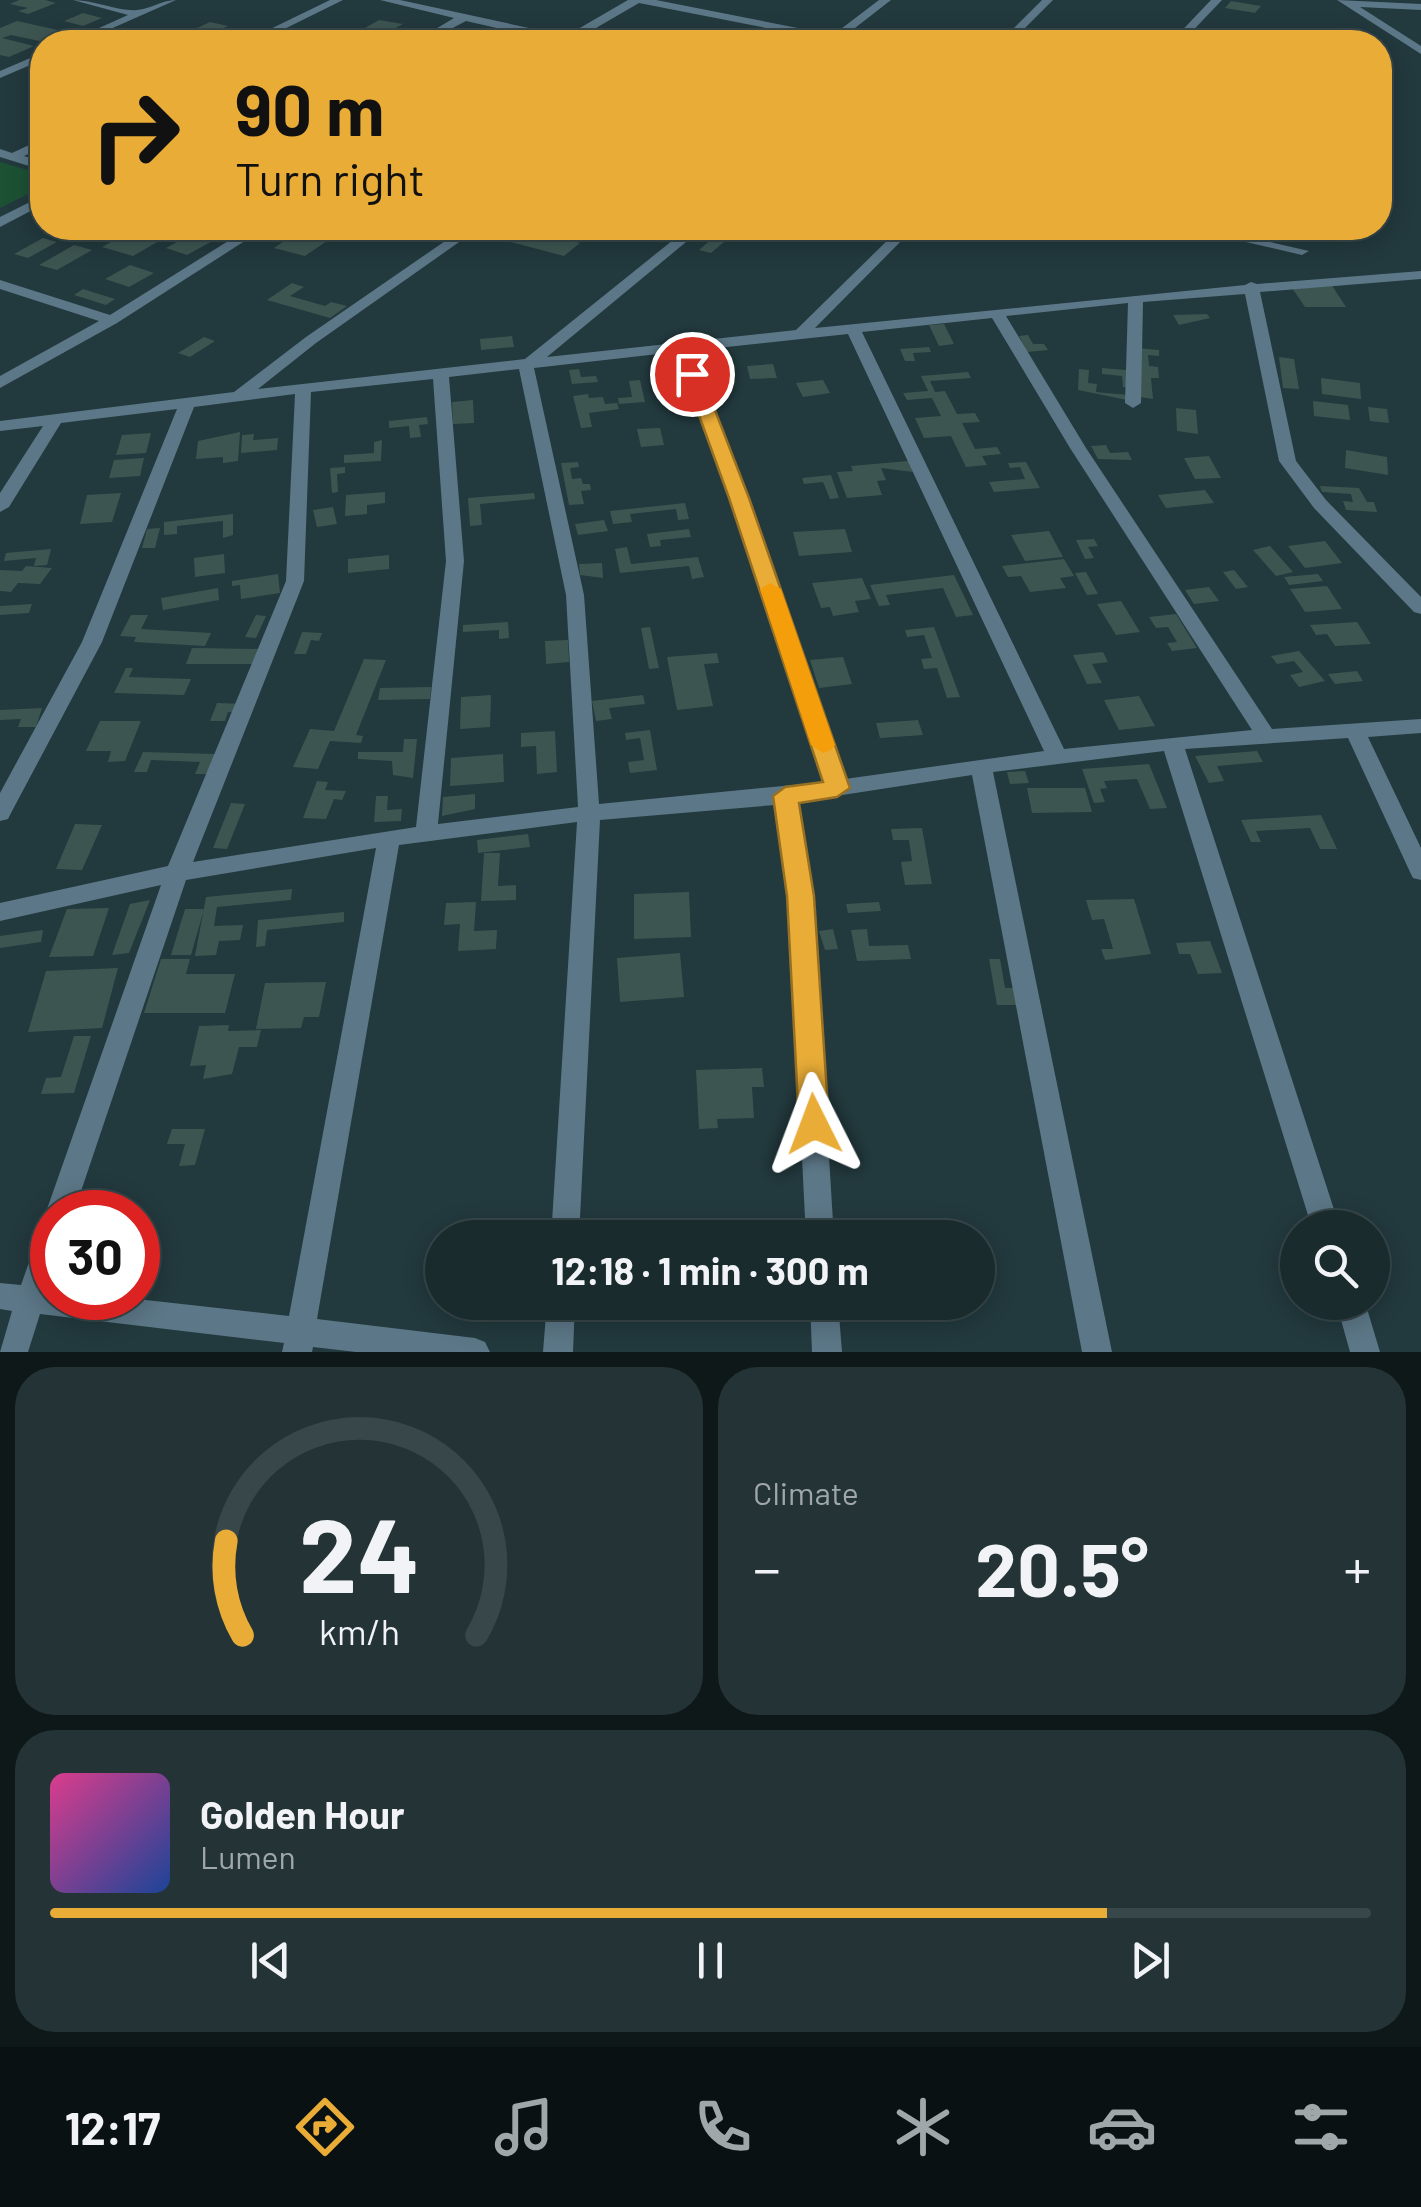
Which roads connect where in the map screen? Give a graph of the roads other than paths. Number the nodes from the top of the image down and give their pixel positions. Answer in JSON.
{"nodes":[{"id":1,"x":78,"y":0,"type":"edge"},
{"id":2,"x":171,"y":0,"type":"edge"},
{"id":3,"x":338,"y":0,"type":"edge"},
{"id":4,"x":385,"y":0,"type":"edge"},
{"id":5,"x":638,"y":0,"type":"edge"},
{"id":6,"x":886,"y":0,"type":"edge"},
{"id":7,"x":1048,"y":0,"type":"edge"},
{"id":8,"x":1218,"y":0,"type":"edge"},
{"id":9,"x":656,"y":2,"type":"edge"},
{"id":10,"x":1344,"y":2,"type":"edge"},
{"id":11,"x":1421,"y":6,"type":"edge"},
{"id":12,"x":138,"y":14,"type":"junction"},
{"id":13,"x":465,"y":17,"type":"junction"},
{"id":14,"x":101,"y":30,"type":"edge"},
{"id":15,"x":275,"y":30,"type":"edge"},
{"id":16,"x":441,"y":30,"type":"edge"},
{"id":17,"x":520,"y":30,"type":"edge"},
{"id":18,"x":585,"y":30,"type":"edge"},
{"id":19,"x":784,"y":30,"type":"edge"},
{"id":20,"x":848,"y":30,"type":"edge"},
{"id":21,"x":1018,"y":30,"type":"edge"},
{"id":22,"x":1188,"y":30,"type":"edge"},
{"id":23,"x":1385,"y":30,"type":"edge"},
{"id":24,"x":1392,"y":34,"type":"edge"},
{"id":25,"x":1421,"y":50,"type":"edge"},
{"id":26,"x":30,"y":61,"type":"edge"},
{"id":27,"x":0,"y":75,"type":"edge"},
{"id":28,"x":30,"y":207,"type":"edge"},
{"id":29,"x":0,"y":224,"type":"edge"},
{"id":30,"x":239,"y":240,"type":"edge"},
{"id":31,"x":455,"y":240,"type":"edge"},
{"id":32,"x":681,"y":240,"type":"edge"},
{"id":33,"x":896,"y":240,"type":"edge"},
{"id":34,"x":1252,"y":240,"type":"edge"},
{"id":35,"x":1302,"y":250,"type":"dead end"},
{"id":36,"x":1419,"y":280,"type":"edge"},
{"id":37,"x":0,"y":284,"type":"edge"},
{"id":38,"x":1251,"y":286,"type":"junction"},
{"id":39,"x":1136,"y":298,"type":"junction"},
{"id":40,"x":998,"y":315,"type":"junction"},
{"id":41,"x":112,"y":320,"type":"junction"},
{"id":42,"x":854,"y":331,"type":"junction"},
{"id":43,"x":798,"y":337,"type":"junction"},
{"id":44,"x":682,"y":349,"type":"junction"},
{"id":45,"x":526,"y":366,"type":"junction"},
{"id":46,"x":441,"y":375,"type":"junction"},
{"id":47,"x":0,"y":384,"type":"edge"},
{"id":48,"x":303,"y":388,"type":"junction"},
{"id":49,"x":239,"y":396,"type":"junction"},
{"id":50,"x":1133,"y":403,"type":"dead end"},
{"id":51,"x":188,"y":404,"type":"junction"},
{"id":52,"x":54,"y":421,"type":"junction"},
{"id":53,"x":0,"y":426,"type":"edge"},
{"id":54,"x":0,"y":507,"type":"edge"},
{"id":55,"x":1421,"y":608,"type":"edge"},
{"id":56,"x":1421,"y":726,"type":"edge"},
{"id":57,"x":1356,"y":732,"type":"junction"},
{"id":58,"x":1266,"y":736,"type":"junction"},
{"id":59,"x":1172,"y":743,"type":"junction"},
{"id":60,"x":1057,"y":756,"type":"junction"},
{"id":61,"x":982,"y":766,"type":"junction"},
{"id":62,"x":837,"y":788,"type":"junction"},
{"id":63,"x":785,"y":796,"type":"junction"},
{"id":64,"x":0,"y":813,"type":"edge"},
{"id":65,"x":590,"y":814,"type":"junction"},
{"id":66,"x":426,"y":834,"type":"junction"},
{"id":67,"x":389,"y":838,"type":"junction"},
{"id":68,"x":1421,"y":872,"type":"edge"},
{"id":69,"x":177,"y":873,"type":"junction"},
{"id":70,"x":0,"y":912,"type":"edge"},
{"id":71,"x":68,"y":1190,"type":"edge"},
{"id":72,"x":1320,"y":1210,"type":"edge"},
{"id":73,"x":565,"y":1220,"type":"edge"},
{"id":74,"x":819,"y":1220,"type":"edge"},
{"id":75,"x":0,"y":1296,"type":"edge"},
{"id":76,"x":30,"y":1299,"type":"joint"},
{"id":77,"x":160,"y":1320,"type":"edge"},
{"id":78,"x":560,"y":1320,"type":"edge"},
{"id":79,"x":825,"y":1320,"type":"edge"},
{"id":80,"x":1356,"y":1320,"type":"edge"},
{"id":81,"x":299,"y":1342,"type":"edge"},
{"id":82,"x":13,"y":1352,"type":"edge"},
{"id":83,"x":475,"y":1352,"type":"edge"},
{"id":84,"x":558,"y":1352,"type":"edge"},
{"id":85,"x":827,"y":1352,"type":"edge"},
{"id":86,"x":1097,"y":1352,"type":"edge"},
{"id":87,"x":1366,"y":1352,"type":"edge"}],
"edges":[{"from":1,"to":12,"type":"street"},
{"from":2,"to":12,"type":"street"},
{"from":3,"to":15,"type":"street"},
{"from":4,"to":13,"type":"street"},
{"from":5,"to":9,"type":"street"},
{"from":5,"to":18,"type":"street"},
{"from":6,"to":20,"type":"street"},
{"from":7,"to":21,"type":"street"},
{"from":8,"to":22,"type":"street"},
{"from":9,"to":19,"type":"street"},
{"from":10,"to":11,"type":"street"},
{"from":10,"to":23,"type":"street"},
{"from":12,"to":14,"type":"street"},
{"from":13,"to":16,"type":"street"},
{"from":13,"to":17,"type":"street"},
{"from":24,"to":25,"type":"street"},
{"from":26,"to":27,"type":"street"},
{"from":28,"to":29,"type":"street"},
{"from":30,"to":41,"type":"street"},
{"from":31,"to":49,"type":"street"},
{"from":32,"to":45,"type":"street"},
{"from":33,"to":43,"type":"street"},
{"from":34,"to":35,"type":"street"},
{"from":36,"to":38,"type":"street"},
{"from":37,"to":41,"type":"street"},
{"from":38,"to":39,"type":"street"},
{"from":38,"to":55,"type":"street"},
{"from":39,"to":40,"type":"street"},
{"from":39,"to":50,"type":"street"},
{"from":40,"to":42,"type":"street"},
{"from":40,"to":58,"type":"street"},
{"from":41,"to":47,"type":"street"},
{"from":42,"to":43,"type":"street"},
{"from":42,"to":60,"type":"street"},
{"from":43,"to":44,"type":"street"},
{"from":44,"to":45,"type":"street"},
{"from":44,"to":62,"type":"street"},
{"from":45,"to":46,"type":"street"},
{"from":45,"to":65,"type":"street"},
{"from":46,"to":48,"type":"street"},
{"from":46,"to":66,"type":"street"},
{"from":48,"to":49,"type":"street"},
{"from":48,"to":69,"type":"street"},
{"from":49,"to":51,"type":"street"},
{"from":51,"to":52,"type":"street"},
{"from":51,"to":64,"type":"street"},
{"from":52,"to":53,"type":"street"},
{"from":52,"to":54,"type":"street"},
{"from":56,"to":57,"type":"street"},
{"from":57,"to":58,"type":"street"},
{"from":57,"to":68,"type":"street"},
{"from":58,"to":59,"type":"street"},
{"from":59,"to":60,"type":"street"},
{"from":59,"to":72,"type":"street"},
{"from":60,"to":61,"type":"street"},
{"from":61,"to":62,"type":"street"},
{"from":61,"to":86,"type":"street"},
{"from":62,"to":63,"type":"street"},
{"from":63,"to":65,"type":"street"},
{"from":63,"to":74,"type":"street"},
{"from":65,"to":66,"type":"street"},
{"from":65,"to":73,"type":"street"},
{"from":66,"to":67,"type":"street"},
{"from":67,"to":69,"type":"street"},
{"from":67,"to":81,"type":"street"},
{"from":69,"to":70,"type":"street"},
{"from":69,"to":71,"type":"street"},
{"from":75,"to":76,"type":"street"},
{"from":76,"to":82,"type":"street"},
{"from":77,"to":81,"type":"street"},
{"from":78,"to":84,"type":"street"},
{"from":79,"to":85,"type":"street"},
{"from":80,"to":87,"type":"street"},
{"from":81,"to":83,"type":"street"}]}
